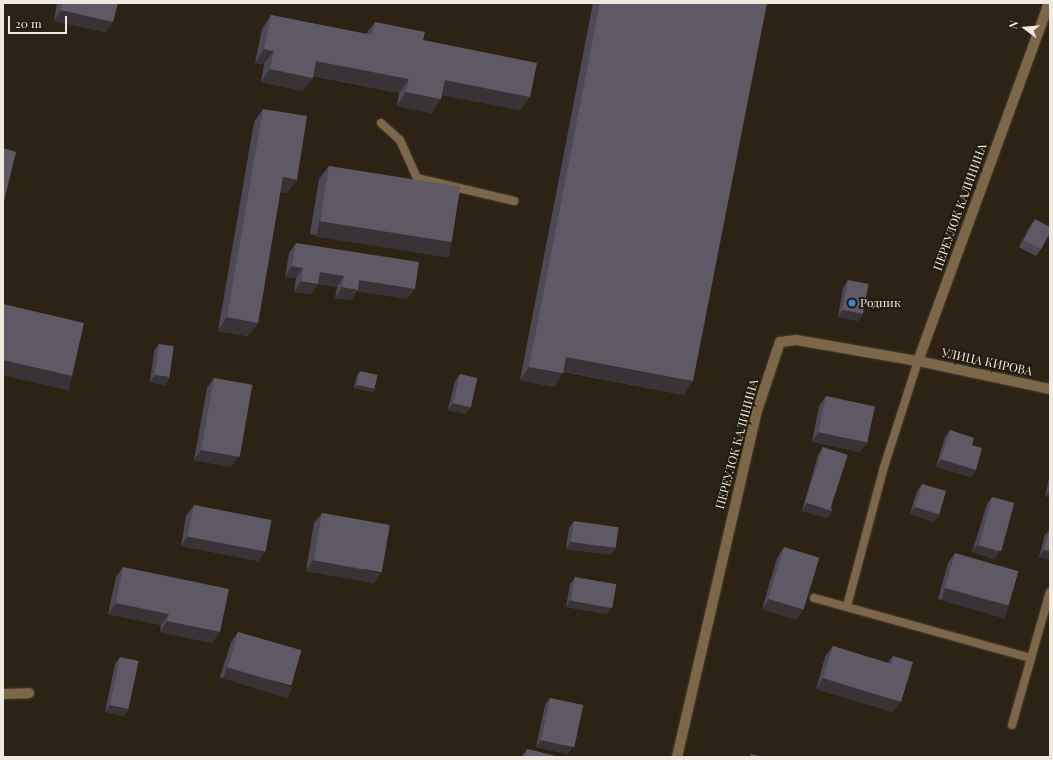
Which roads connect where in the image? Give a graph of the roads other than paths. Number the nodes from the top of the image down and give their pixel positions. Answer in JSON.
{"nodes":[{"id":1,"x":1049,"y":3,"type":"edge"},
{"id":2,"x":381,"y":122,"type":"dead end"},
{"id":3,"x":514,"y":201,"type":"dead end"},
{"id":4,"x":918,"y":361,"type":"junction"},
{"id":5,"x":1050,"y":389,"type":"edge"},
{"id":6,"x":1050,"y":592,"type":"edge"},
{"id":7,"x":814,"y":598,"type":"dead end"},
{"id":8,"x":847,"y":606,"type":"junction"},
{"id":9,"x":1031,"y":658,"type":"junction"},
{"id":10,"x":29,"y":693,"type":"dead end"},
{"id":11,"x":3,"y":694,"type":"edge"},
{"id":12,"x":1012,"y":725,"type":"dead end"},
{"id":13,"x":677,"y":757,"type":"edge"}],
"edges":[{"from":1,"to":4,"type":"street","name":"ПЕРЕУЛОК КАЛИНИНА"},
{"from":2,"to":3,"type":"lane"},
{"from":4,"to":5,"type":"street","name":"УЛИЦА КИРОВА"},
{"from":4,"to":8,"type":"lane"},
{"from":4,"to":13,"type":"street","name":"ПЕРЕУЛОК КАЛИНИНА"},
{"from":6,"to":9,"type":"lane"},
{"from":7,"to":8,"type":"lane"},
{"from":8,"to":9,"type":"lane"},
{"from":9,"to":12,"type":"lane"},
{"from":10,"to":11,"type":"street"}]}
